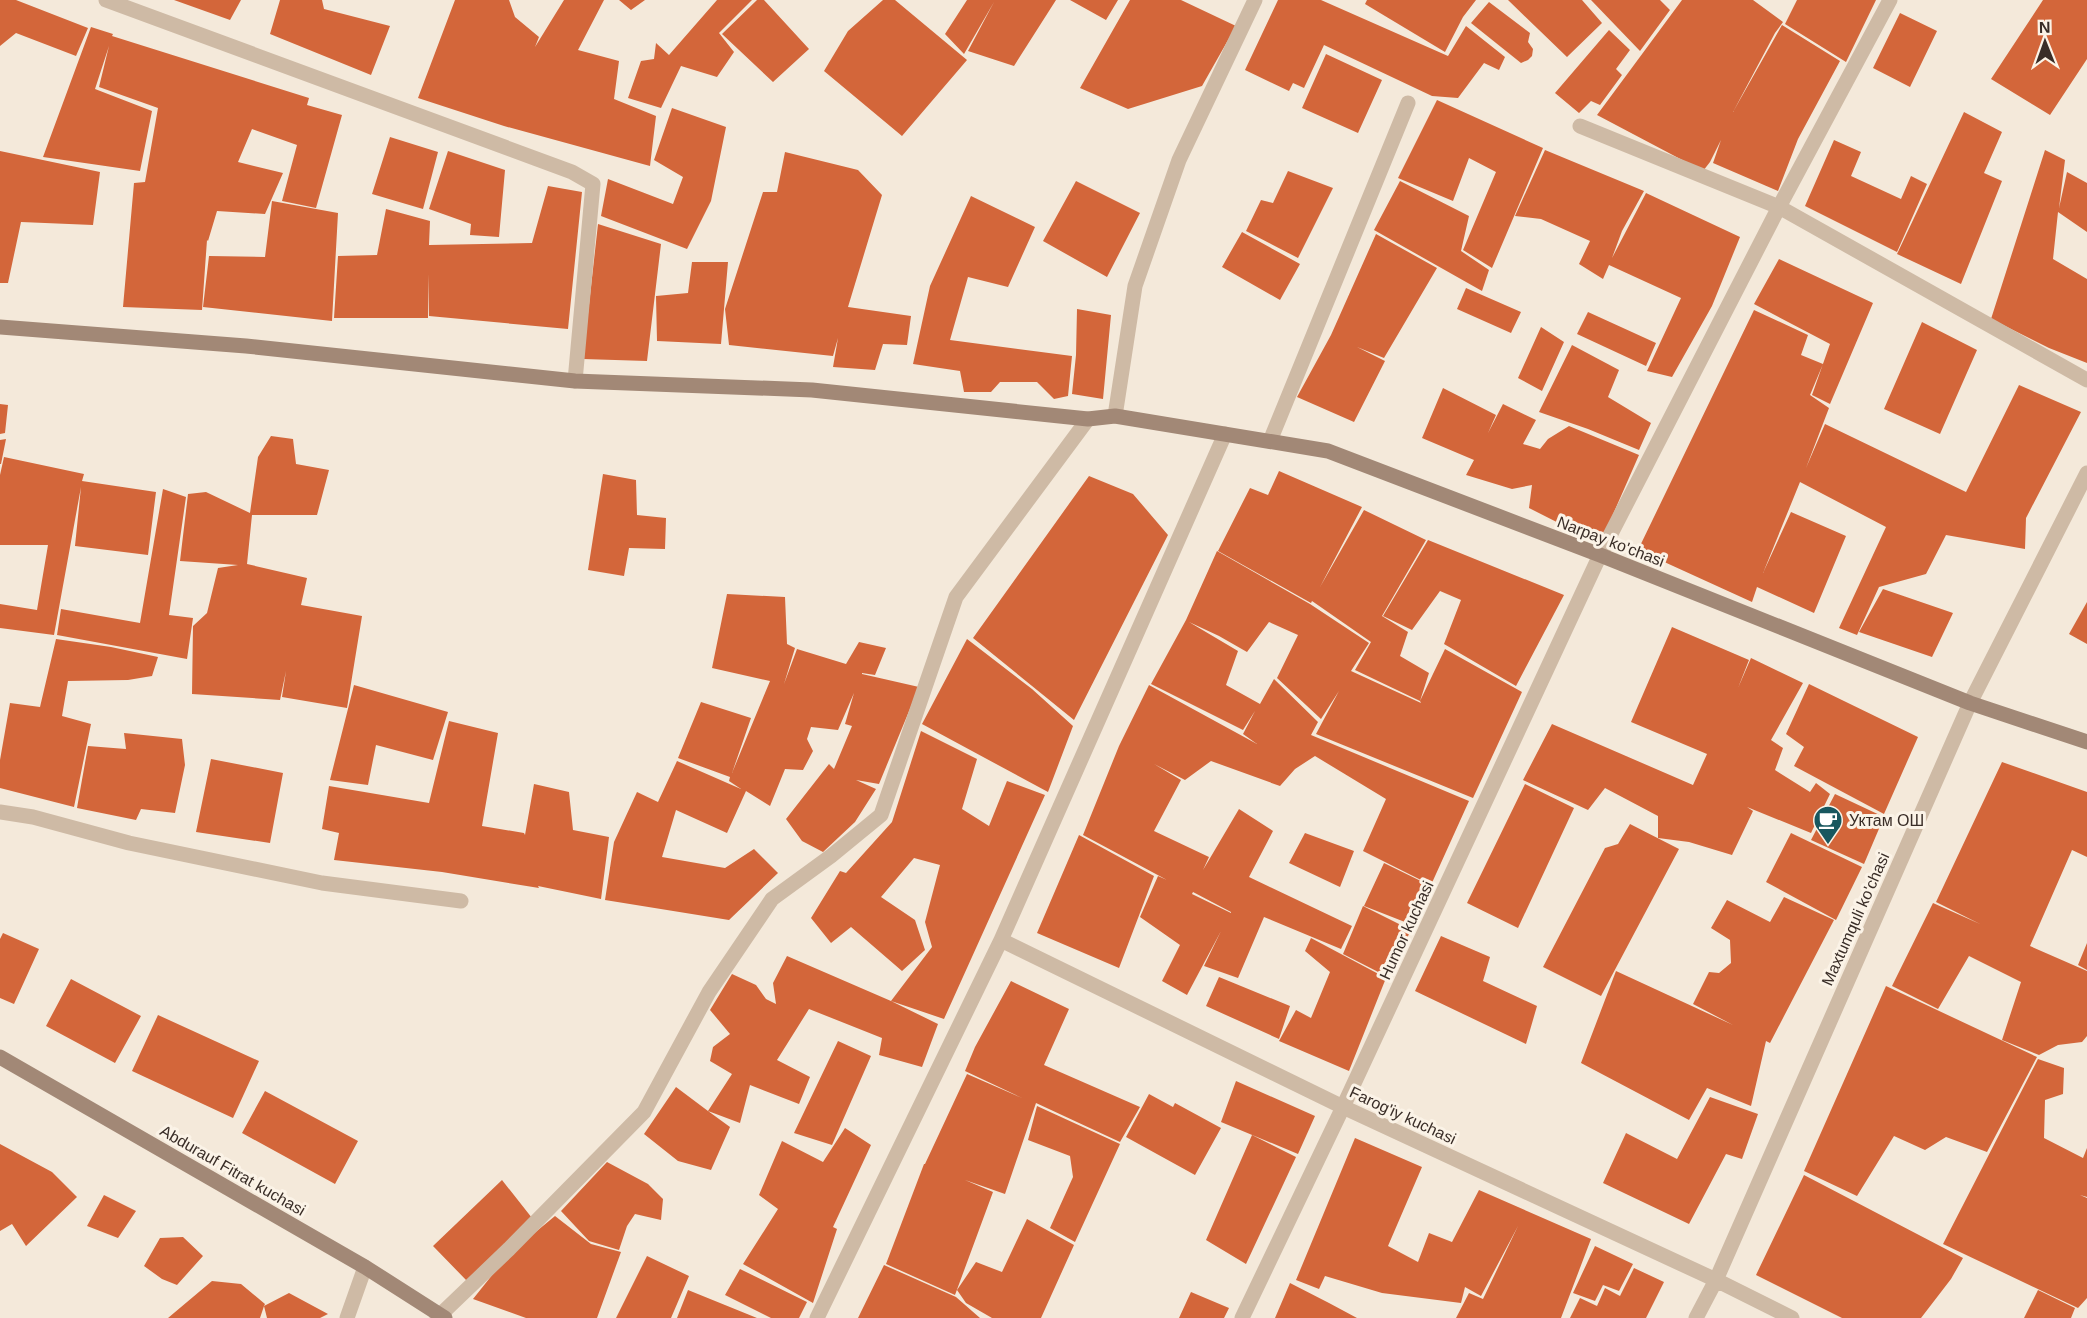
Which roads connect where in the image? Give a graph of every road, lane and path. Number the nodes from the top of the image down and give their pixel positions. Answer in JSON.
{"nodes":[{"id":1,"x":106,"y":0,"type":"edge"},
{"id":2,"x":1255,"y":0,"type":"edge"},
{"id":3,"x":1890,"y":0,"type":"edge"},
{"id":4,"x":1408,"y":103,"type":"dead end"},
{"id":5,"x":1580,"y":126,"type":"dead end"},
{"id":6,"x":1779,"y":207,"type":"junction"},
{"id":7,"x":0,"y":327,"type":"edge"},
{"id":8,"x":2087,"y":380,"type":"edge"},
{"id":9,"x":575,"y":381,"type":"junction"},
{"id":10,"x":1115,"y":416,"type":"junction"},
{"id":11,"x":1088,"y":419,"type":"junction"},
{"id":12,"x":1225,"y":434,"type":"junction"},
{"id":13,"x":1270,"y":441,"type":"junction"},
{"id":14,"x":2087,"y":473,"type":"edge"},
{"id":15,"x":1600,"y":555,"type":"junction"},
{"id":16,"x":1973,"y":704,"type":"junction"},
{"id":17,"x":2087,"y":742,"type":"edge"},
{"id":18,"x":0,"y":812,"type":"edge"},
{"id":19,"x":461,"y":901,"type":"dead end"},
{"id":20,"x":1001,"y":940,"type":"junction"},
{"id":21,"x":0,"y":1057,"type":"edge"},
{"id":22,"x":1343,"y":1107,"type":"junction"},
{"id":23,"x":365,"y":1267,"type":"junction"},
{"id":24,"x":1716,"y":1280,"type":"junction"},
{"id":25,"x":440,"y":1317,"type":"edge"},
{"id":26,"x":347,"y":1318,"type":"edge"},
{"id":27,"x":817,"y":1318,"type":"edge"},
{"id":28,"x":1242,"y":1318,"type":"edge"},
{"id":29,"x":1696,"y":1318,"type":"edge"},
{"id":30,"x":1792,"y":1318,"type":"edge"}],
"edges":[{"from":1,"to":9,"type":"street"},
{"from":2,"to":10,"type":"street"},
{"from":3,"to":6,"type":"street","name":"Humor kuchasi"},
{"from":4,"to":13,"type":"street"},
{"from":5,"to":6,"type":"street"},
{"from":6,"to":8,"type":"street"},
{"from":6,"to":15,"type":"street","name":"Humor kuchasi"},
{"from":7,"to":9,"type":"street","name":"Narpay ko'chasi"},
{"from":9,"to":11,"type":"street","name":"Narpay ko'chasi"},
{"from":10,"to":11,"type":"street","name":"Narpay ko'chasi"},
{"from":10,"to":12,"type":"street","name":"Narpay ko'chasi"},
{"from":11,"to":25,"type":"street"},
{"from":12,"to":13,"type":"street","name":"Narpay ko'chasi"},
{"from":12,"to":20,"type":"street"},
{"from":13,"to":15,"type":"street","name":"Narpay ko'chasi"},
{"from":14,"to":16,"type":"street","name":"Maxtumquli ko'chasi"},
{"from":15,"to":16,"type":"street","name":"Narpay ko'chasi"},
{"from":15,"to":22,"type":"street","name":"Humor kuchasi"},
{"from":16,"to":17,"type":"street","name":"Narpay ko'chasi"},
{"from":16,"to":24,"type":"street","name":"Maxtumquli ko'chasi"},
{"from":18,"to":19,"type":"street"},
{"from":20,"to":22,"type":"street","name":"Farog'iy kuchasi"},
{"from":20,"to":27,"type":"street"},
{"from":21,"to":23,"type":"street","name":"Abdurauf Fitrat kuchasi"},
{"from":22,"to":24,"type":"street","name":"Farog'iy kuchasi"},
{"from":22,"to":28,"type":"street","name":"Humor kuchasi"},
{"from":23,"to":25,"type":"street","name":"Abdurauf Fitrat kuchasi"},
{"from":23,"to":26,"type":"street"},
{"from":24,"to":29,"type":"street","name":"Maxtumquli ko'chasi"},
{"from":24,"to":30,"type":"street","name":"Farog'iy kuchasi"}]}
